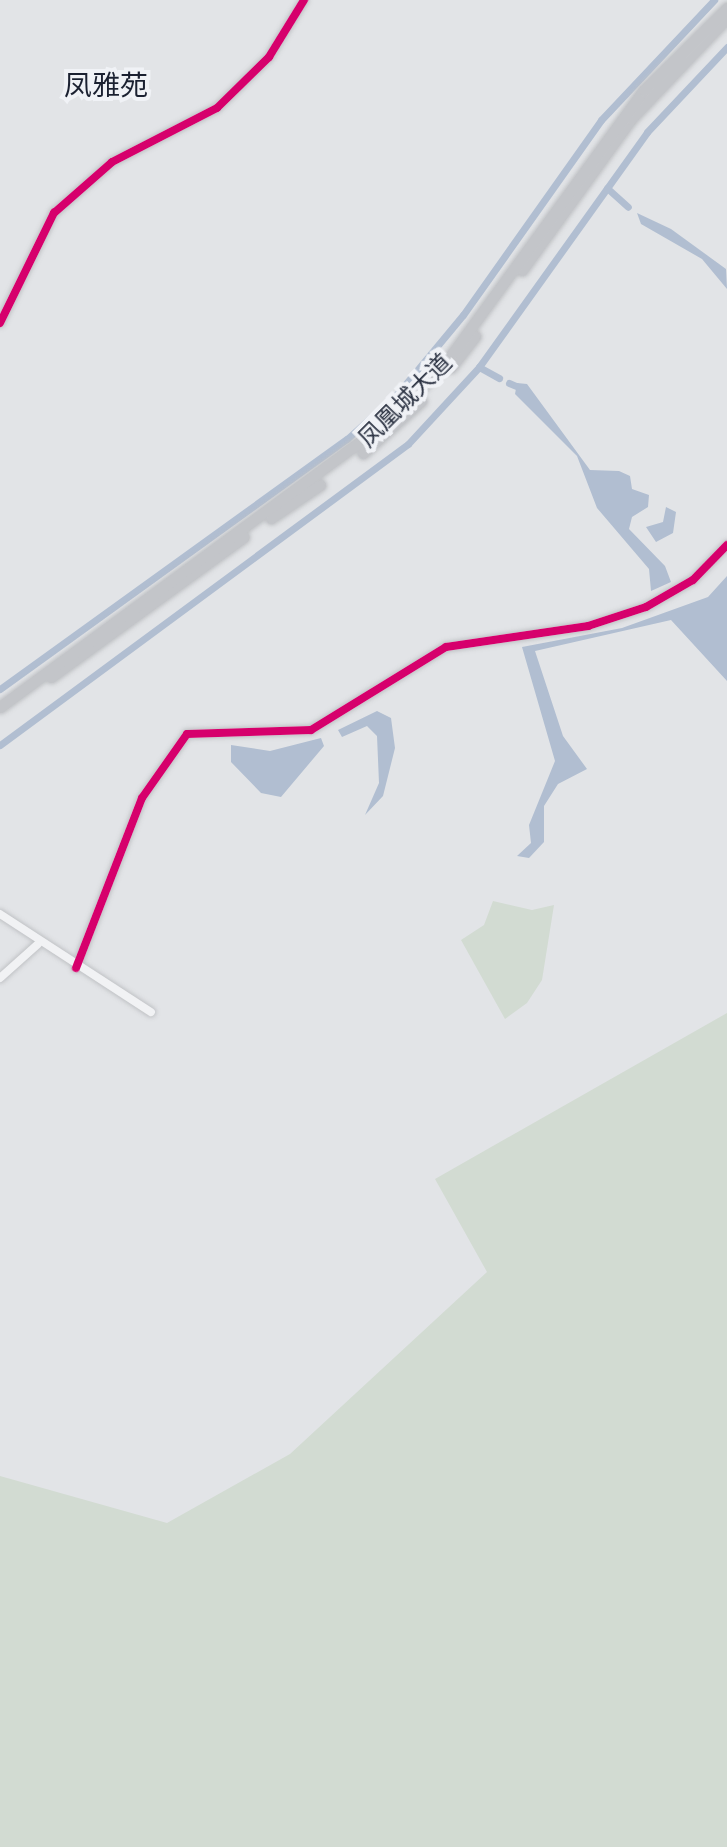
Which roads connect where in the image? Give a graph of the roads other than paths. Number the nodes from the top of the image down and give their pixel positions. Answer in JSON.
{"nodes":[{"id":1,"x":304,"y":0,"type":"edge"},
{"id":2,"x":727,"y":8,"type":"edge"},
{"id":3,"x":727,"y":18,"type":"edge"},
{"id":4,"x":0,"y":323,"type":"edge"},
{"id":5,"x":727,"y":545,"type":"edge"},
{"id":6,"x":0,"y":707,"type":"edge"},
{"id":7,"x":0,"y":717,"type":"edge"},
{"id":8,"x":0,"y":914,"type":"edge"},
{"id":9,"x":38,"y":944,"type":"junction"},
{"id":10,"x":76,"y":968,"type":"junction"},
{"id":11,"x":0,"y":978,"type":"edge"},
{"id":12,"x":151,"y":1012,"type":"dead end"}],
"edges":[{"from":1,"to":4,"type":"street"},
{"from":2,"to":6,"type":"main road","name":"凤凰城大道"},
{"from":3,"to":7,"type":"main road","name":"凤凰城大道"},
{"from":5,"to":10,"type":"street"},
{"from":8,"to":9,"type":"street"},
{"from":9,"to":10,"type":"street"},
{"from":9,"to":11,"type":"street"},
{"from":10,"to":12,"type":"street"}]}
